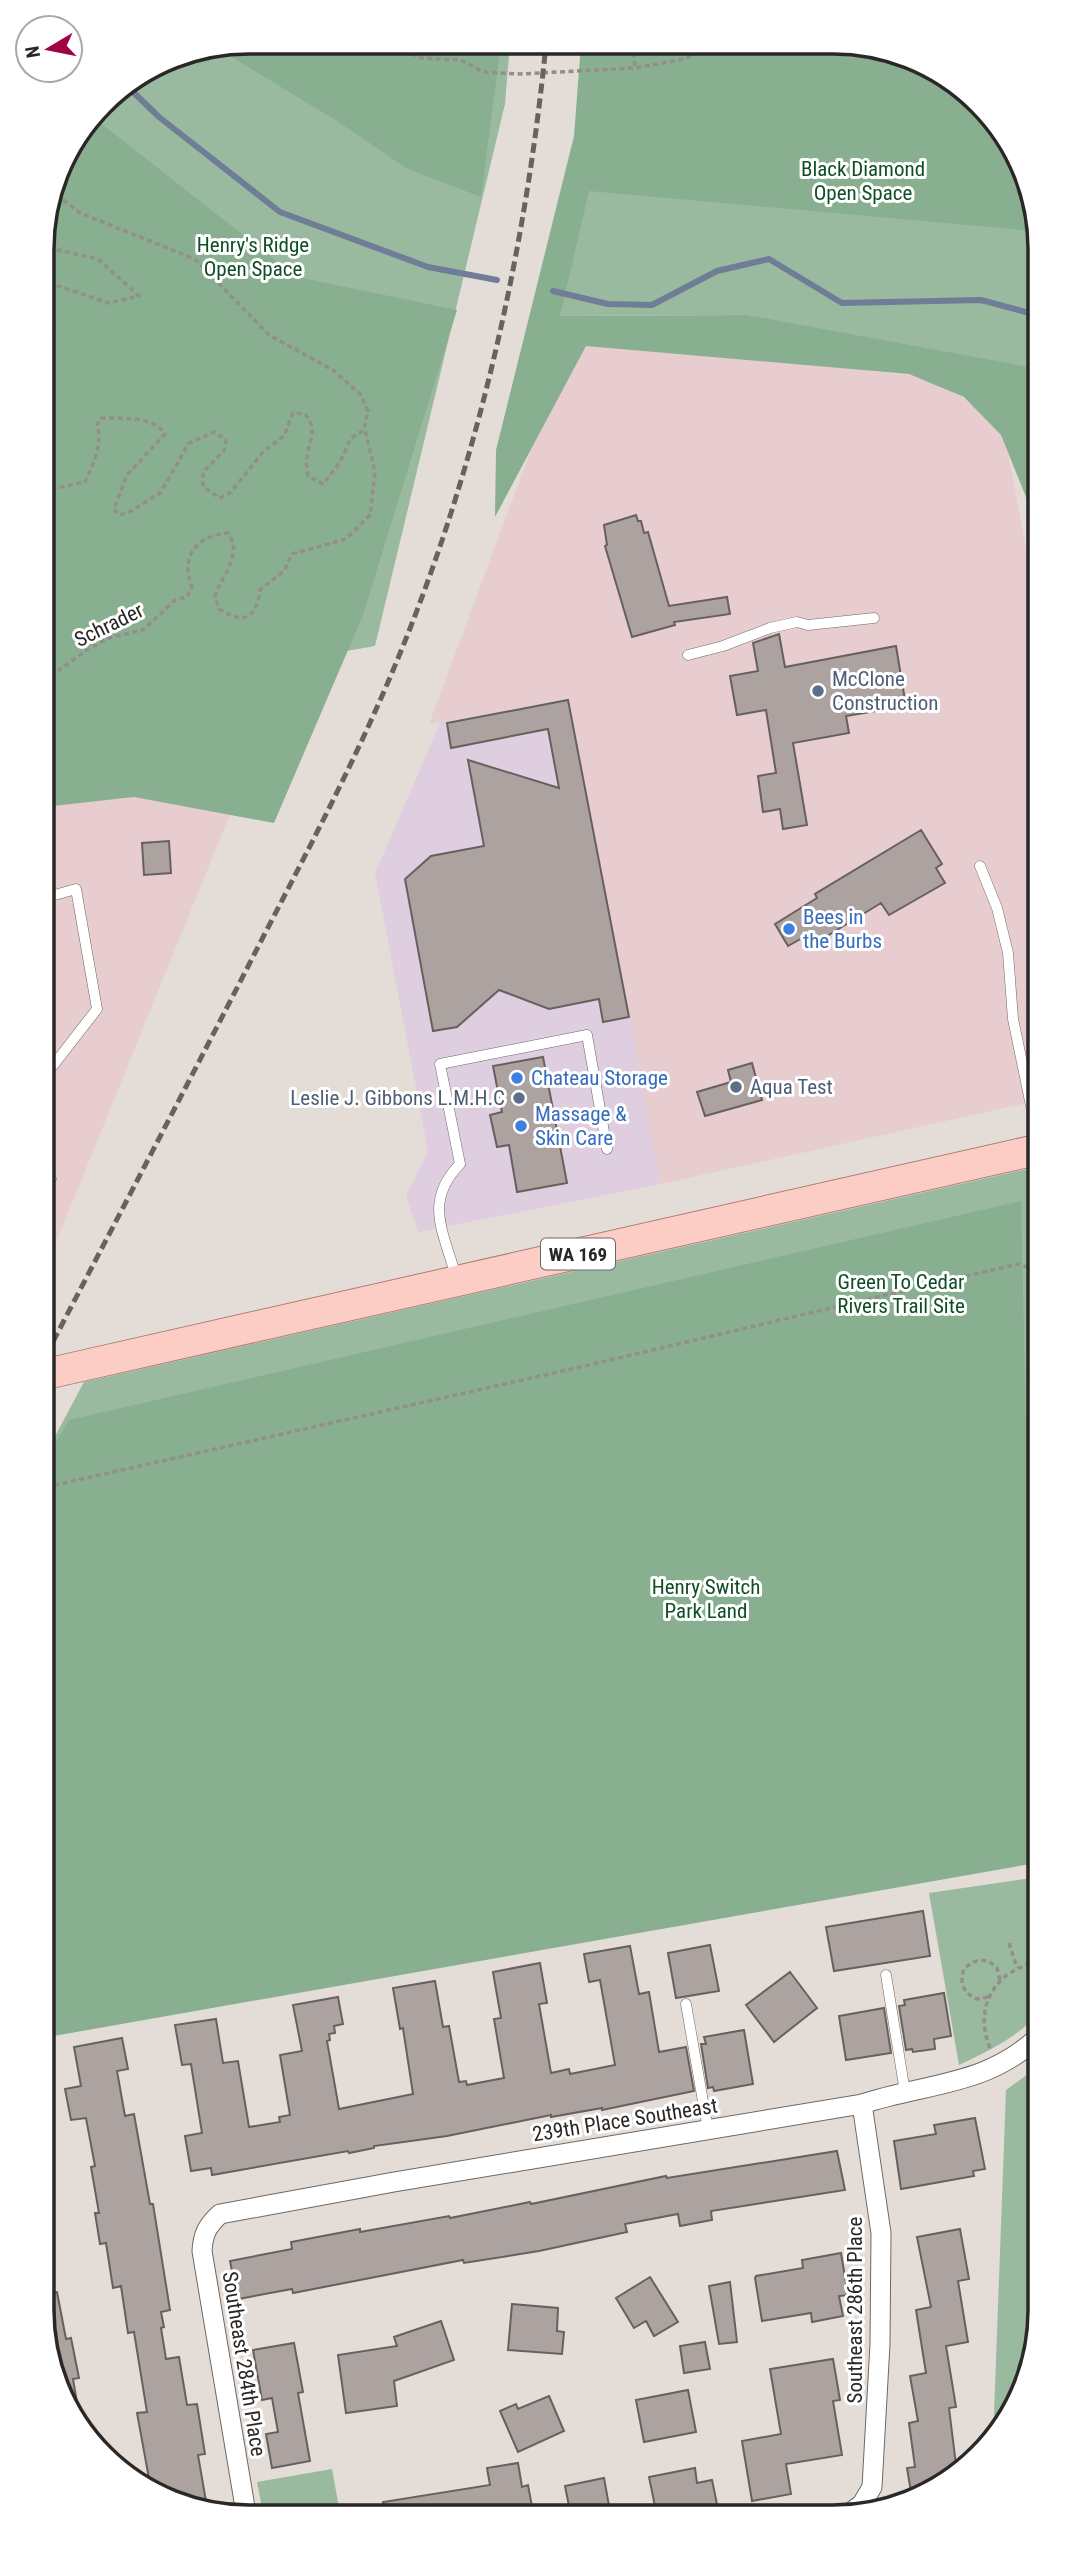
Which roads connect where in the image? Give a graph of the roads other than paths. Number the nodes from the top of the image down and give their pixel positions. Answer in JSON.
{"nodes":[{"id":1,"x":874,"y":618,"type":"dead end"},
{"id":2,"x":688,"y":656,"type":"dead end"},
{"id":3,"x":979,"y":866,"type":"dead end"},
{"id":4,"x":55,"y":895,"type":"edge"},
{"id":5,"x":55,"y":1064,"type":"edge"},
{"id":6,"x":1028,"y":1089,"type":"edge"},
{"id":7,"x":607,"y":1149,"type":"dead end"},
{"id":8,"x":1028,"y":1152,"type":"edge"},
{"id":9,"x":457,"y":1281,"type":"junction"},
{"id":10,"x":54,"y":1372,"type":"edge"},
{"id":11,"x":886,"y":1975,"type":"dead end"},
{"id":12,"x":686,"y":2004,"type":"dead end"},
{"id":13,"x":1027,"y":2048,"type":"edge"},
{"id":14,"x":905,"y":2092,"type":"junction"},
{"id":15,"x":862,"y":2104,"type":"junction"},
{"id":16,"x":708,"y":2130,"type":"junction"},
{"id":17,"x":209,"y":2224,"type":"joint"},
{"id":18,"x":864,"y":2502,"type":"edge"},
{"id":19,"x":245,"y":2505,"type":"edge"}],
"edges":[{"from":1,"to":2,"type":"lane"},
{"from":3,"to":6,"type":"lane"},
{"from":4,"to":5,"type":"lane"},
{"from":7,"to":9,"type":"lane"},
{"from":8,"to":9,"type":"main road","number":"WA 169"},
{"from":9,"to":10,"type":"main road","number":"WA 169"},
{"from":11,"to":14,"type":"lane"},
{"from":12,"to":16,"type":"lane"},
{"from":13,"to":14,"type":"street","name":"239th Place Southeast"},
{"from":14,"to":15,"type":"street","name":"239th Place Southeast"},
{"from":15,"to":16,"type":"street","name":"239th Place Southeast"},
{"from":15,"to":18,"type":"street","name":"Southeast 286th Place"},
{"from":16,"to":17,"type":"street","name":"239th Place Southeast"},
{"from":17,"to":19,"type":"street","name":"Southeast 284th Place"}]}
